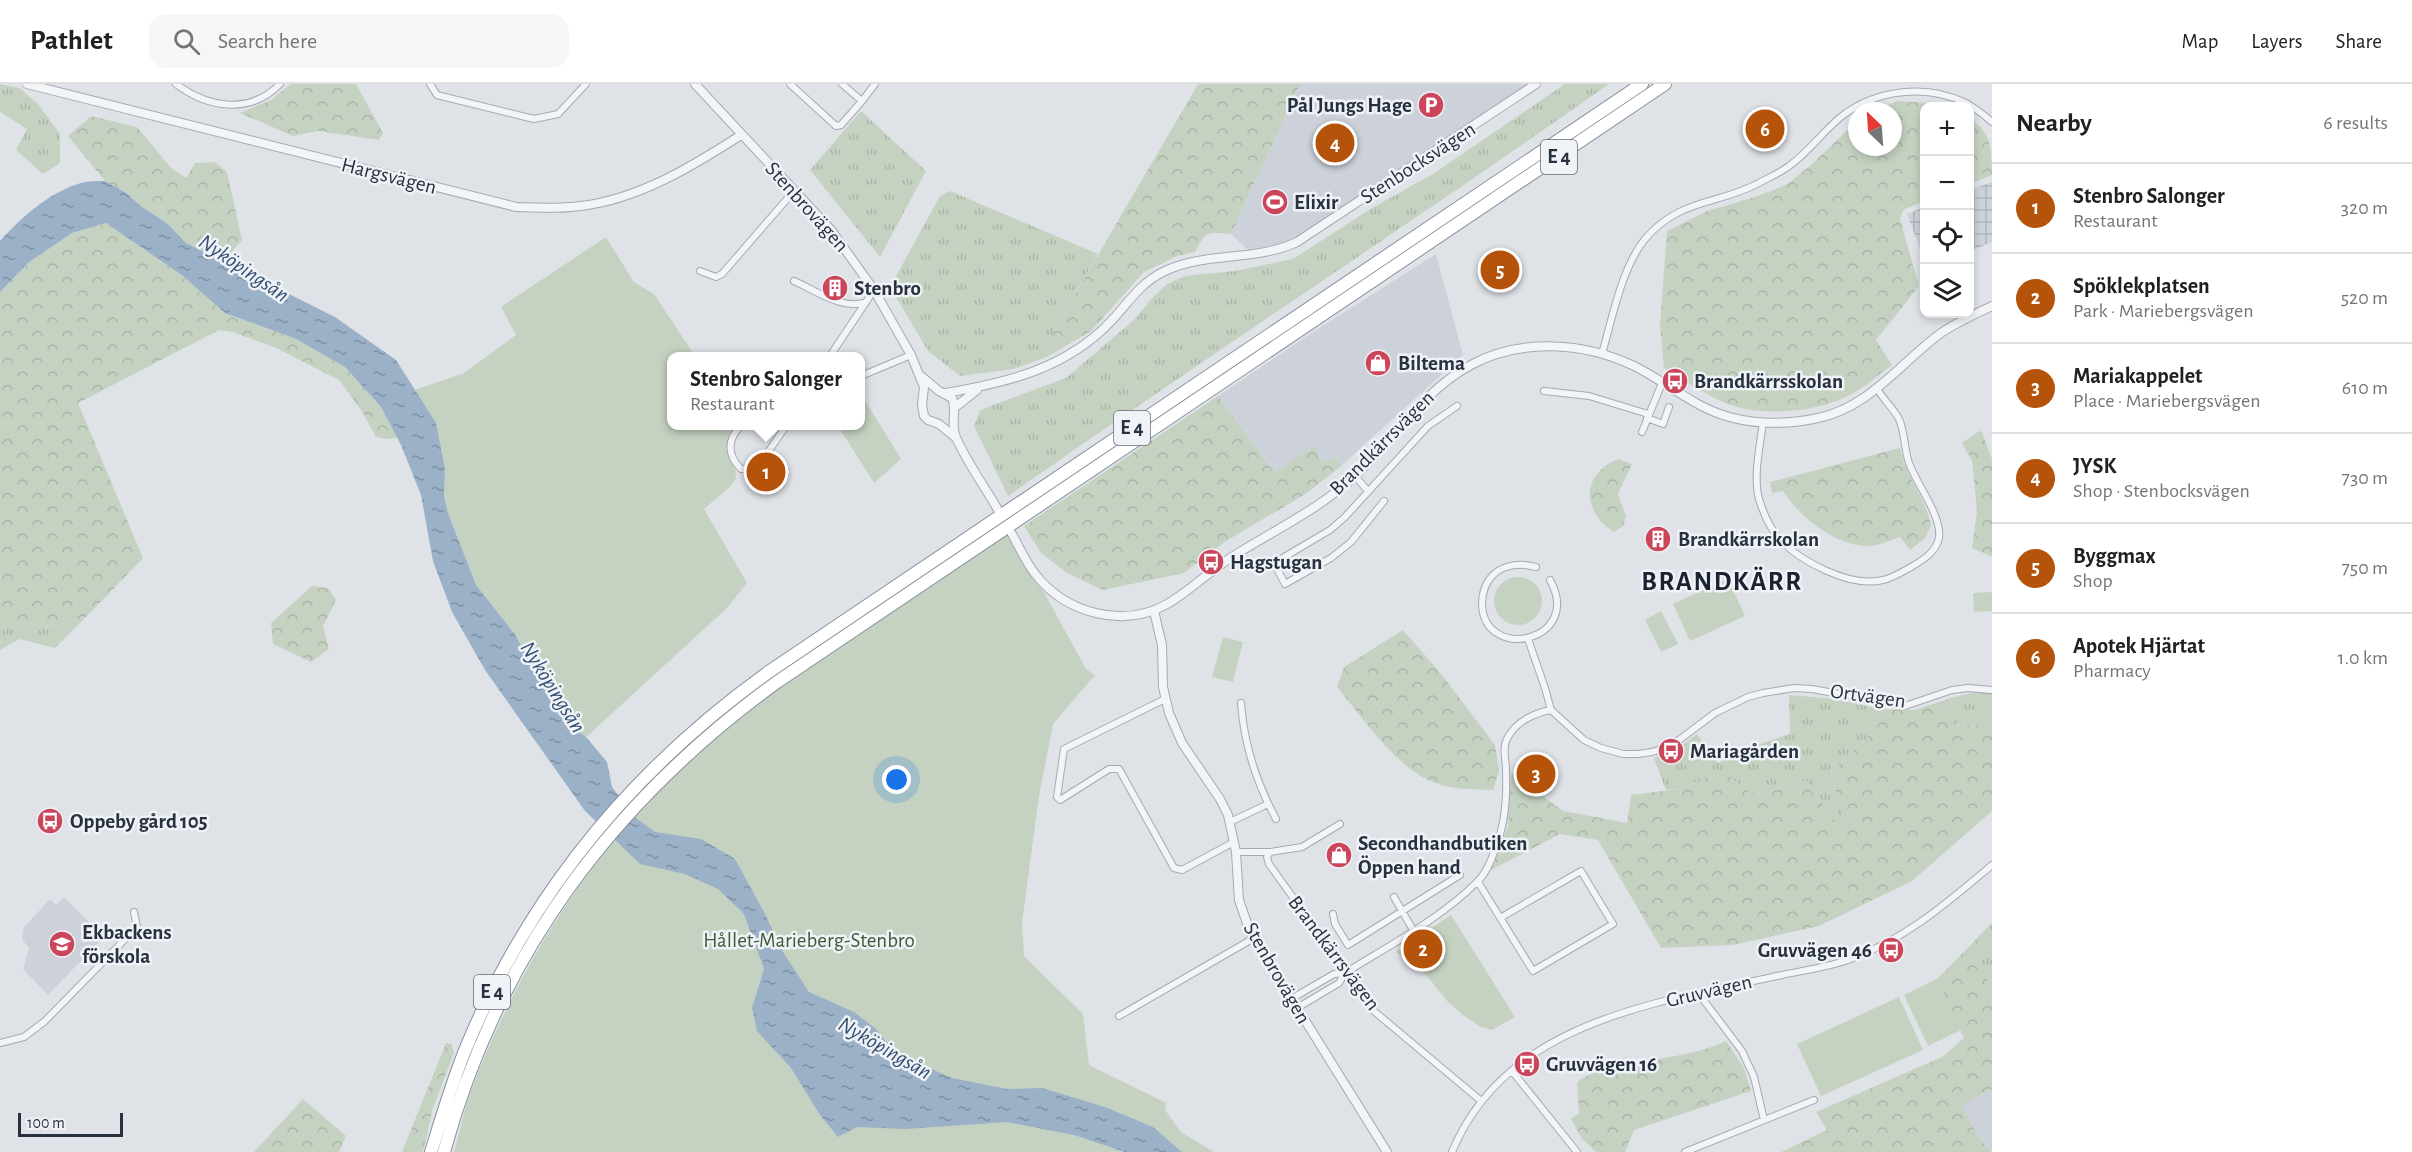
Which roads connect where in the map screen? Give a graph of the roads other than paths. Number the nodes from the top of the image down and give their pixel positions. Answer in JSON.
{"nodes":[{"id":1,"x":27,"y":84,"type":"edge"},
{"id":2,"x":176,"y":84,"type":"edge"},
{"id":3,"x":280,"y":84,"type":"edge"},
{"id":4,"x":430,"y":84,"type":"edge"},
{"id":5,"x":586,"y":84,"type":"edge"},
{"id":6,"x":694,"y":84,"type":"edge"},
{"id":7,"x":790,"y":84,"type":"edge"},
{"id":8,"x":842,"y":84,"type":"edge"},
{"id":9,"x":875,"y":84,"type":"edge"},
{"id":10,"x":1536,"y":84,"type":"edge"},
{"id":11,"x":1642,"y":84,"type":"edge"},
{"id":12,"x":1665,"y":84,"type":"edge"},
{"id":13,"x":862,"y":101,"type":"junction"},
{"id":14,"x":1992,"y":122,"type":"edge"},
{"id":15,"x":741,"y":135,"type":"junction"},
{"id":16,"x":794,"y":191,"type":"junction"},
{"id":17,"x":700,"y":271,"type":"dead end"},
{"id":18,"x":794,"y":281,"type":"dead end"},
{"id":19,"x":874,"y":290,"type":"junction"},
{"id":20,"x":867,"y":302,"type":"junction"},
{"id":21,"x":1992,"y":306,"type":"edge"},
{"id":22,"x":833,"y":352,"type":"edge"},
{"id":23,"x":1602,"y":354,"type":"junction"},
{"id":24,"x":911,"y":356,"type":"junction"},
{"id":25,"x":865,"y":374,"type":"edge"},
{"id":26,"x":921,"y":375,"type":"junction"},
{"id":27,"x":1662,"y":383,"type":"junction"},
{"id":28,"x":982,"y":386,"type":"junction"},
{"id":29,"x":1877,"y":389,"type":"junction"},
{"id":30,"x":1544,"y":391,"type":"dead end"},
{"id":31,"x":942,"y":392,"type":"junction"},
{"id":32,"x":924,"y":399,"type":"junction"},
{"id":33,"x":1457,"y":405,"type":"dead end"},
{"id":34,"x":1669,"y":407,"type":"dead end"},
{"id":35,"x":953,"y":412,"type":"junction"},
{"id":36,"x":1648,"y":416,"type":"junction"},
{"id":37,"x":1763,"y":422,"type":"junction"},
{"id":38,"x":939,"y":424,"type":"junction"},
{"id":39,"x":736,"y":430,"type":"edge"},
{"id":40,"x":783,"y":430,"type":"edge"},
{"id":41,"x":1642,"y":432,"type":"dead end"},
{"id":42,"x":956,"y":438,"type":"junction"},
{"id":43,"x":1355,"y":476,"type":"junction"},
{"id":44,"x":1368,"y":491,"type":"junction"},
{"id":45,"x":1384,"y":501,"type":"dead end"},
{"id":46,"x":998,"y":510,"type":"dead end"},
{"id":47,"x":1012,"y":534,"type":"dead end"},
{"id":48,"x":1536,"y":567,"type":"dead end"},
{"id":49,"x":1550,"y":580,"type":"dead end"},
{"id":50,"x":1154,"y":611,"type":"junction"},
{"id":51,"x":1528,"y":639,"type":"junction"},
{"id":52,"x":1992,"y":690,"type":"edge"},
{"id":53,"x":1165,"y":699,"type":"junction"},
{"id":54,"x":1241,"y":703,"type":"dead end"},
{"id":55,"x":1551,"y":710,"type":"junction"},
{"id":56,"x":639,"y":792,"type":"junction"},
{"id":57,"x":1268,"y":804,"type":"junction"},
{"id":58,"x":1276,"y":819,"type":"dead end"},
{"id":59,"x":1230,"y":822,"type":"junction"},
{"id":60,"x":1340,"y":824,"type":"dead end"},
{"id":61,"x":1234,"y":842,"type":"junction"},
{"id":62,"x":588,"y":851,"type":"junction"},
{"id":63,"x":1236,"y":852,"type":"junction"},
{"id":64,"x":1270,"y":852,"type":"junction"},
{"id":65,"x":1992,"y":865,"type":"edge"},
{"id":66,"x":1460,"y":875,"type":"dead end"},
{"id":67,"x":1478,"y":882,"type":"junction"},
{"id":68,"x":1394,"y":897,"type":"dead end"},
{"id":69,"x":134,"y":912,"type":"dead end"},
{"id":70,"x":1402,"y":912,"type":"junction"},
{"id":71,"x":1333,"y":914,"type":"dead end"},
{"id":72,"x":1500,"y":918,"type":"junction"},
{"id":73,"x":1413,"y":930,"type":"junction"},
{"id":74,"x":1254,"y":938,"type":"junction"},
{"id":75,"x":1345,"y":973,"type":"junction"},
{"id":76,"x":1699,"y":994,"type":"junction"},
{"id":77,"x":1291,"y":999,"type":"junction"},
{"id":78,"x":1297,"y":1008,"type":"junction"},
{"id":79,"x":1119,"y":1016,"type":"dead end"},
{"id":80,"x":0,"y":1043,"type":"edge"},
{"id":81,"x":1512,"y":1071,"type":"junction"},
{"id":82,"x":1480,"y":1100,"type":"junction"},
{"id":83,"x":1814,"y":1100,"type":"dead end"},
{"id":84,"x":1764,"y":1120,"type":"junction"},
{"id":85,"x":431,"y":1152,"type":"edge"},
{"id":86,"x":444,"y":1152,"type":"edge"},
{"id":87,"x":1387,"y":1152,"type":"edge"},
{"id":88,"x":1452,"y":1152,"type":"edge"},
{"id":89,"x":1577,"y":1152,"type":"edge"},
{"id":90,"x":1685,"y":1152,"type":"edge"}],
"edges":[{"from":1,"to":15,"type":"street","name":"Hargsvägen"},
{"from":2,"to":3,"type":"street"},
{"from":4,"to":5,"type":"street"},
{"from":6,"to":15,"type":"street","name":"Stenbrovägen"},
{"from":7,"to":13,"type":"street"},
{"from":8,"to":13,"type":"street"},
{"from":9,"to":13,"type":"street"},
{"from":10,"to":28,"type":"street","name":"Stenbocksvägen"},
{"from":11,"to":56,"type":"highway","number":"E 4"},
{"from":12,"to":56,"type":"highway","number":"E 4"},
{"from":14,"to":23,"type":"street"},
{"from":15,"to":16,"type":"street","name":"Stenbrovägen"},
{"from":16,"to":17,"type":"street"},
{"from":16,"to":19,"type":"street","name":"Stenbrovägen"},
{"from":18,"to":20,"type":"street"},
{"from":19,"to":20,"type":"street"},
{"from":19,"to":24,"type":"street","name":"Stenbrovägen"},
{"from":20,"to":22,"type":"street"},
{"from":21,"to":29,"type":"street","name":"Brandkärrsvägen"},
{"from":23,"to":27,"type":"street","name":"Brandkärrsvägen"},
{"from":23,"to":43,"type":"street","name":"Brandkärrsvägen"},
{"from":24,"to":25,"type":"street"},
{"from":24,"to":26,"type":"street","name":"Stenbrovägen"},
{"from":26,"to":31,"type":"street","name":"Stenbrovägen"},
{"from":26,"to":32,"type":"street","name":"Stenbrovägen"},
{"from":27,"to":36,"type":"street"},
{"from":27,"to":37,"type":"street","name":"Brandkärrsvägen"},
{"from":28,"to":31,"type":"street","name":"Stenbocksvägen"},
{"from":28,"to":35,"type":"street","name":"Stenbocksvägen"},
{"from":29,"to":37,"type":"street","name":"Brandkärrsvägen"},
{"from":29,"to":37,"type":"street"},
{"from":30,"to":36,"type":"street"},
{"from":31,"to":32,"type":"street"},
{"from":31,"to":35,"type":"street","name":"Stenbrovägen"},
{"from":32,"to":38,"type":"street","name":"Stenbrovägen"},
{"from":33,"to":44,"type":"street"},
{"from":34,"to":36,"type":"street"},
{"from":35,"to":38,"type":"street"},
{"from":35,"to":42,"type":"street","name":"Stenbrovägen"},
{"from":36,"to":41,"type":"street"},
{"from":38,"to":42,"type":"street","name":"Stenbrovägen"},
{"from":39,"to":40,"type":"street"},
{"from":42,"to":46,"type":"street","name":"Stenbrovägen"},
{"from":43,"to":44,"type":"street"},
{"from":43,"to":50,"type":"street","name":"Brandkärrsvägen"},
{"from":44,"to":45,"type":"street"},
{"from":47,"to":50,"type":"street"},
{"from":48,"to":51,"type":"street"},
{"from":49,"to":51,"type":"street"},
{"from":50,"to":53,"type":"street","name":"Stenbrovägen"},
{"from":51,"to":55,"type":"street"},
{"from":52,"to":55,"type":"street","name":"Ortvägen"},
{"from":53,"to":59,"type":"street","name":"Stenbrovägen"},
{"from":53,"to":61,"type":"street"},
{"from":54,"to":57,"type":"street"},
{"from":55,"to":67,"type":"street"},
{"from":56,"to":62,"type":"highway","number":"E 4"},
{"from":57,"to":58,"type":"street"},
{"from":57,"to":59,"type":"street"},
{"from":59,"to":61,"type":"street","name":"Stenbrovägen"},
{"from":60,"to":64,"type":"street"},
{"from":61,"to":63,"type":"street","name":"Stenbrovägen"},
{"from":62,"to":85,"type":"highway","number":"E 4"},
{"from":62,"to":86,"type":"highway","number":"E 4"},
{"from":63,"to":64,"type":"street"},
{"from":63,"to":74,"type":"street","name":"Stenbrovägen"},
{"from":64,"to":75,"type":"street","name":"Brandkärrsvägen"},
{"from":65,"to":76,"type":"street","name":"Gruvvägen"},
{"from":66,"to":70,"type":"street"},
{"from":67,"to":72,"type":"street"},
{"from":67,"to":73,"type":"street"},
{"from":68,"to":70,"type":"street"},
{"from":69,"to":80,"type":"street"},
{"from":70,"to":71,"type":"street"},
{"from":70,"to":73,"type":"street"},
{"from":72,"to":72,"type":"street"},
{"from":73,"to":75,"type":"street"},
{"from":74,"to":77,"type":"street","name":"Stenbrovägen"},
{"from":74,"to":79,"type":"street"},
{"from":75,"to":77,"type":"street"},
{"from":75,"to":78,"type":"street"},
{"from":75,"to":82,"type":"street","name":"Brandkärrsvägen"},
{"from":76,"to":81,"type":"street","name":"Gruvvägen"},
{"from":76,"to":84,"type":"street"},
{"from":77,"to":78,"type":"street","name":"Stenbrovägen"},
{"from":78,"to":87,"type":"street","name":"Stenbrovägen"},
{"from":81,"to":82,"type":"street","name":"Gruvvägen"},
{"from":81,"to":89,"type":"street"},
{"from":82,"to":88,"type":"street","name":"Gruvvägen"},
{"from":83,"to":84,"type":"street"},
{"from":84,"to":90,"type":"street"}]}
